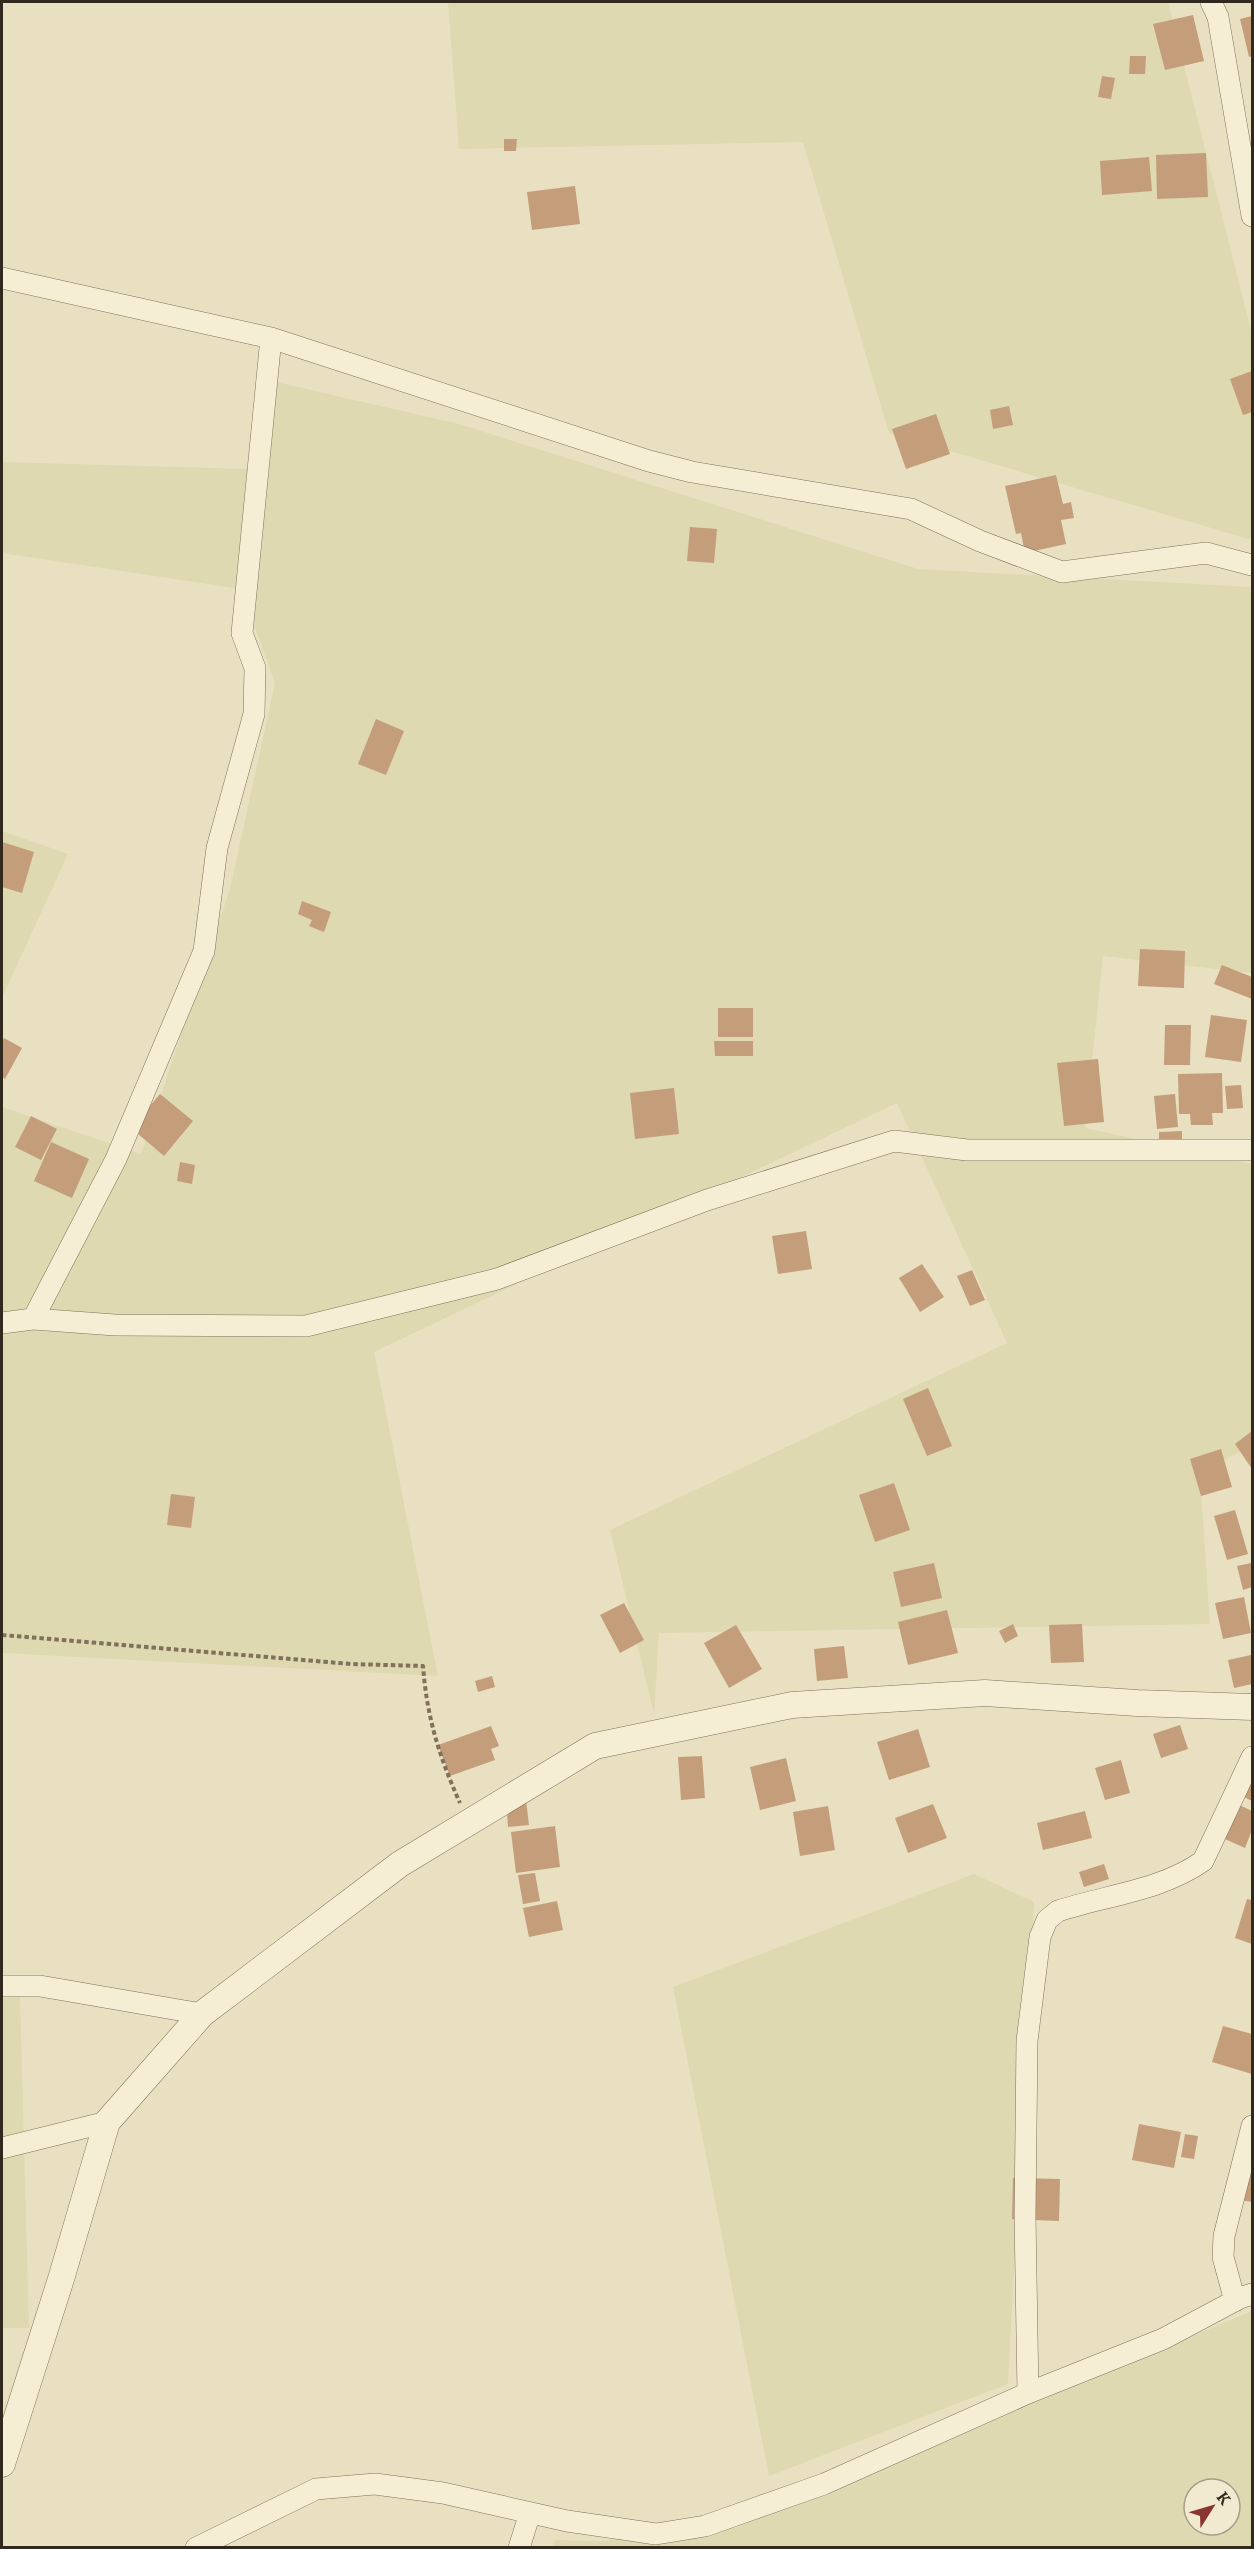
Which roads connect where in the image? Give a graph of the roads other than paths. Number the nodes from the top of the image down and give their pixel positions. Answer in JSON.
{"nodes":[{"id":1,"x":1212,"y":2,"type":"edge"},
{"id":2,"x":1252,"y":216,"type":"edge"},
{"id":3,"x":2,"y":278,"type":"edge"},
{"id":4,"x":271,"y":338,"type":"junction"},
{"id":5,"x":1252,"y":565,"type":"edge"},
{"id":6,"x":1252,"y":1150,"type":"edge"},
{"id":7,"x":33,"y":1319,"type":"junction"},
{"id":8,"x":2,"y":1323,"type":"edge"},
{"id":9,"x":1252,"y":1707,"type":"edge"},
{"id":10,"x":1252,"y":1757,"type":"edge"},
{"id":11,"x":2,"y":1986,"type":"edge"},
{"id":12,"x":202,"y":2014,"type":"junction"},
{"id":13,"x":108,"y":2122,"type":"junction"},
{"id":14,"x":1252,"y":2126,"type":"edge"},
{"id":15,"x":2,"y":2148,"type":"edge"},
{"id":16,"x":1244,"y":2298,"type":"edge"},
{"id":17,"x":1028,"y":2393,"type":"junction"},
{"id":18,"x":2,"y":2464,"type":"edge"},
{"id":19,"x":530,"y":2513,"type":"junction"},
{"id":20,"x":196,"y":2547,"type":"edge"},
{"id":21,"x":519,"y":2547,"type":"edge"}],
"edges":[{"from":1,"to":2,"type":"street"},
{"from":3,"to":4,"type":"street"},
{"from":4,"to":5,"type":"street"},
{"from":4,"to":7,"type":"street"},
{"from":6,"to":7,"type":"street"},
{"from":7,"to":8,"type":"street"},
{"from":9,"to":12,"type":"street"},
{"from":10,"to":17,"type":"street"},
{"from":11,"to":12,"type":"street"},
{"from":12,"to":13,"type":"street"},
{"from":13,"to":15,"type":"street"},
{"from":13,"to":18,"type":"street"},
{"from":14,"to":16,"type":"street"},
{"from":16,"to":17,"type":"street"},
{"from":17,"to":19,"type":"street"},
{"from":19,"to":20,"type":"street"},
{"from":19,"to":21,"type":"street"}]}
